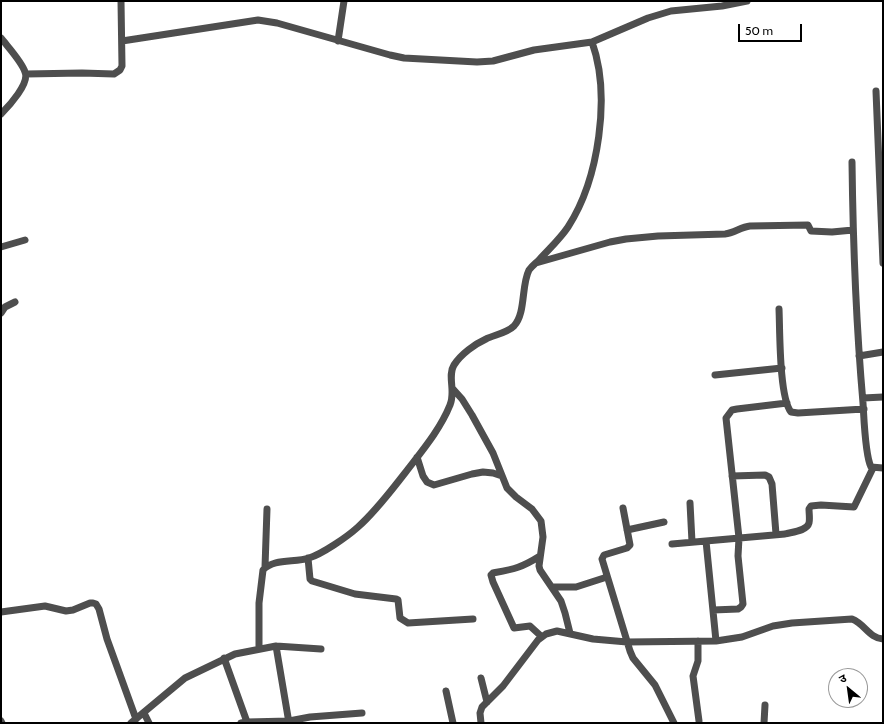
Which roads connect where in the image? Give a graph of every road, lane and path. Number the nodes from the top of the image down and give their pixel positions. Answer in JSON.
{"nodes":[{"id":1,"x":121,"y":1,"type":"edge"},
{"id":2,"x":344,"y":1,"type":"edge"},
{"id":3,"x":747,"y":1,"type":"edge"},
{"id":4,"x":1,"y":38,"type":"edge"},
{"id":5,"x":122,"y":40,"type":"junction"},
{"id":6,"x":338,"y":41,"type":"junction"},
{"id":7,"x":592,"y":42,"type":"junction"},
{"id":8,"x":26,"y":74,"type":"junction"},
{"id":9,"x":876,"y":91,"type":"dead end"},
{"id":10,"x":1,"y":114,"type":"edge"},
{"id":11,"x":852,"y":162,"type":"dead end"},
{"id":12,"x":853,"y":230,"type":"junction"},
{"id":13,"x":25,"y":240,"type":"dead end"},
{"id":14,"x":1,"y":247,"type":"edge"},
{"id":15,"x":536,"y":263,"type":"junction"},
{"id":16,"x":883,"y":263,"type":"edge"},
{"id":17,"x":15,"y":302,"type":"dead end"},
{"id":18,"x":779,"y":309,"type":"dead end"},
{"id":19,"x":1,"y":313,"type":"edge"},
{"id":20,"x":883,"y":352,"type":"edge"},
{"id":21,"x":859,"y":356,"type":"junction"},
{"id":22,"x":782,"y":368,"type":"junction"},
{"id":23,"x":715,"y":375,"type":"dead end"},
{"id":24,"x":453,"y":389,"type":"junction"},
{"id":25,"x":883,"y":397,"type":"edge"},
{"id":26,"x":863,"y":398,"type":"junction"},
{"id":27,"x":787,"y":403,"type":"junction"},
{"id":28,"x":864,"y":409,"type":"junction"},
{"id":29,"x":417,"y":457,"type":"junction"},
{"id":30,"x":873,"y":468,"type":"junction"},
{"id":31,"x":883,"y":468,"type":"edge"},
{"id":32,"x":502,"y":476,"type":"junction"},
{"id":33,"x":732,"y":476,"type":"junction"},
{"id":34,"x":690,"y":503,"type":"dead end"},
{"id":35,"x":623,"y":508,"type":"dead end"},
{"id":36,"x":267,"y":509,"type":"dead end"},
{"id":37,"x":664,"y":522,"type":"dead end"},
{"id":38,"x":627,"y":530,"type":"junction"},
{"id":39,"x":776,"y":534,"type":"junction"},
{"id":40,"x":739,"y":538,"type":"junction"},
{"id":41,"x":706,"y":541,"type":"junction"},
{"id":42,"x":692,"y":542,"type":"junction"},
{"id":43,"x":672,"y":544,"type":"dead end"},
{"id":44,"x":540,"y":556,"type":"junction"},
{"id":45,"x":308,"y":558,"type":"junction"},
{"id":46,"x":266,"y":567,"type":"junction"},
{"id":47,"x":607,"y":577,"type":"junction"},
{"id":48,"x":552,"y":587,"type":"junction"},
{"id":49,"x":713,"y":610,"type":"junction"},
{"id":50,"x":1,"y":612,"type":"edge"},
{"id":51,"x":473,"y":619,"type":"dead end"},
{"id":52,"x":570,"y":633,"type":"junction"},
{"id":53,"x":542,"y":637,"type":"junction"},
{"id":54,"x":883,"y":639,"type":"edge"},
{"id":55,"x":698,"y":641,"type":"junction"},
{"id":56,"x":716,"y":641,"type":"junction"},
{"id":57,"x":627,"y":642,"type":"junction"},
{"id":58,"x":276,"y":646,"type":"junction"},
{"id":59,"x":259,"y":649,"type":"junction"},
{"id":60,"x":321,"y":649,"type":"dead end"},
{"id":61,"x":224,"y":658,"type":"junction"},
{"id":62,"x":481,"y":678,"type":"dead end"},
{"id":63,"x":446,"y":691,"type":"dead end"},
{"id":64,"x":487,"y":702,"type":"junction"},
{"id":65,"x":765,"y":705,"type":"dead end"},
{"id":66,"x":144,"y":712,"type":"junction"},
{"id":67,"x":362,"y":713,"type":"dead end"},
{"id":68,"x":134,"y":721,"type":"edge"},
{"id":69,"x":699,"y":721,"type":"dead end"},
{"id":70,"x":244,"y":722,"type":"edge"},
{"id":71,"x":289,"y":722,"type":"edge"},
{"id":72,"x":149,"y":723,"type":"edge"},
{"id":73,"x":453,"y":723,"type":"edge"},
{"id":74,"x":481,"y":723,"type":"edge"},
{"id":75,"x":674,"y":723,"type":"edge"},
{"id":76,"x":764,"y":723,"type":"edge"}],
"edges":[{"from":1,"to":5,"type":"street"},
{"from":2,"to":6,"type":"street"},
{"from":3,"to":7,"type":"street"},
{"from":4,"to":8,"type":"street"},
{"from":5,"to":6,"type":"street"},
{"from":5,"to":8,"type":"street"},
{"from":6,"to":7,"type":"street"},
{"from":7,"to":15,"type":"street"},
{"from":8,"to":10,"type":"street"},
{"from":9,"to":16,"type":"street"},
{"from":11,"to":12,"type":"street"},
{"from":12,"to":15,"type":"street"},
{"from":12,"to":21,"type":"street"},
{"from":13,"to":14,"type":"street"},
{"from":15,"to":24,"type":"street"},
{"from":17,"to":19,"type":"street"},
{"from":18,"to":22,"type":"street"},
{"from":20,"to":21,"type":"street"},
{"from":21,"to":26,"type":"street"},
{"from":22,"to":23,"type":"street"},
{"from":22,"to":27,"type":"street"},
{"from":24,"to":29,"type":"street"},
{"from":24,"to":32,"type":"street"},
{"from":25,"to":26,"type":"street"},
{"from":26,"to":28,"type":"street"},
{"from":27,"to":28,"type":"street"},
{"from":27,"to":33,"type":"street"},
{"from":28,"to":30,"type":"street"},
{"from":29,"to":32,"type":"street"},
{"from":29,"to":45,"type":"street"},
{"from":30,"to":31,"type":"street"},
{"from":30,"to":39,"type":"street"},
{"from":32,"to":44,"type":"street"},
{"from":33,"to":39,"type":"street"},
{"from":33,"to":40,"type":"street"},
{"from":34,"to":42,"type":"street"},
{"from":35,"to":38,"type":"street"},
{"from":36,"to":46,"type":"street"},
{"from":37,"to":38,"type":"street"},
{"from":38,"to":47,"type":"street"},
{"from":39,"to":40,"type":"street"},
{"from":40,"to":41,"type":"street"},
{"from":40,"to":49,"type":"street"},
{"from":41,"to":42,"type":"street"},
{"from":41,"to":49,"type":"street"},
{"from":42,"to":43,"type":"street"},
{"from":44,"to":48,"type":"street"},
{"from":44,"to":53,"type":"street"},
{"from":45,"to":46,"type":"street"},
{"from":45,"to":51,"type":"street"},
{"from":46,"to":59,"type":"street"},
{"from":47,"to":48,"type":"street"},
{"from":47,"to":57,"type":"street"},
{"from":48,"to":52,"type":"street"},
{"from":49,"to":56,"type":"street"},
{"from":50,"to":68,"type":"street"},
{"from":52,"to":53,"type":"street"},
{"from":52,"to":57,"type":"street"},
{"from":53,"to":64,"type":"street"},
{"from":54,"to":56,"type":"street"},
{"from":55,"to":56,"type":"street"},
{"from":55,"to":57,"type":"street"},
{"from":55,"to":69,"type":"street"},
{"from":57,"to":75,"type":"street"},
{"from":58,"to":59,"type":"street"},
{"from":58,"to":60,"type":"street"},
{"from":58,"to":71,"type":"street"},
{"from":59,"to":61,"type":"street"},
{"from":61,"to":66,"type":"street"},
{"from":61,"to":70,"type":"street"},
{"from":62,"to":64,"type":"street"},
{"from":63,"to":73,"type":"street"},
{"from":64,"to":74,"type":"street"},
{"from":65,"to":76,"type":"street"},
{"from":66,"to":68,"type":"street"},
{"from":66,"to":72,"type":"street"},
{"from":67,"to":71,"type":"street"},
{"from":70,"to":71,"type":"street"}]}
